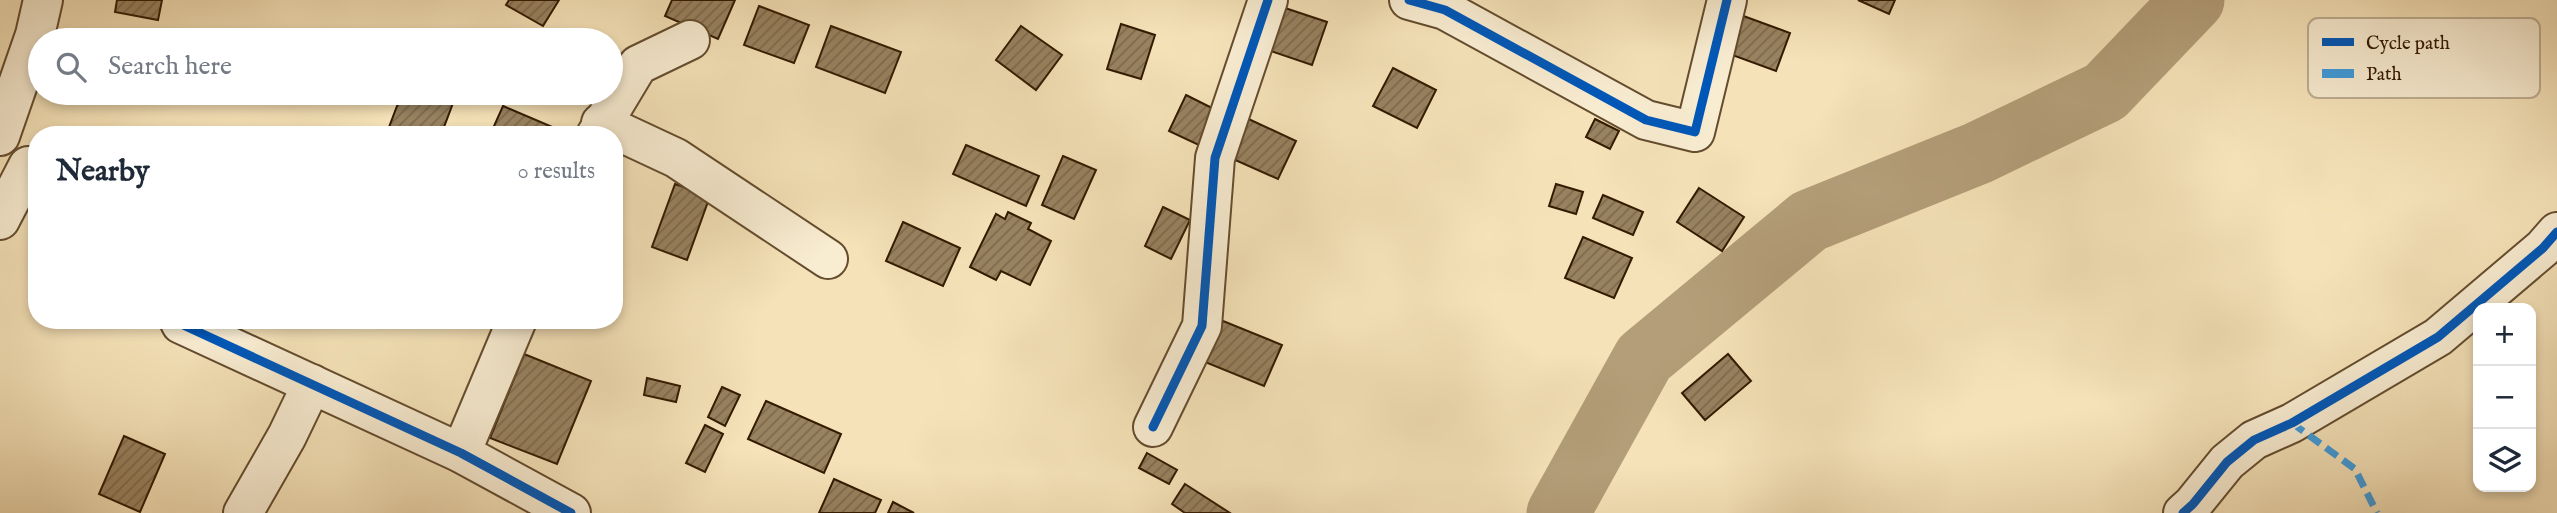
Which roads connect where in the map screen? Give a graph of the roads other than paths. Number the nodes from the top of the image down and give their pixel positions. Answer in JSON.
{"nodes":[{"id":1,"x":43,"y":0,"type":"edge"},
{"id":2,"x":1268,"y":0,"type":"edge"},
{"id":3,"x":1409,"y":0,"type":"edge"},
{"id":4,"x":1727,"y":0,"type":"edge"},
{"id":5,"x":37,"y":28,"type":"edge"},
{"id":6,"x":690,"y":40,"type":"dead end"},
{"id":7,"x":28,"y":55,"type":"edge"},
{"id":8,"x":623,"y":90,"type":"edge"},
{"id":9,"x":614,"y":105,"type":"edge"},
{"id":10,"x":601,"y":126,"type":"edge"},
{"id":11,"x":0,"y":136,"type":"edge"},
{"id":12,"x":623,"y":138,"type":"edge"},
{"id":13,"x":22,"y":164,"type":"edge"},
{"id":14,"x":0,"y":220,"type":"edge"},
{"id":15,"x":2557,"y":232,"type":"edge"},
{"id":16,"x":828,"y":259,"type":"dead end"},
{"id":17,"x":192,"y":329,"type":"edge"},
{"id":18,"x":513,"y":329,"type":"edge"},
{"id":19,"x":313,"y":384,"type":"junction"},
{"id":20,"x":1153,"y":427,"type":"dead end"},
{"id":21,"x":461,"y":453,"type":"junction"},
{"id":22,"x":243,"y":513,"type":"edge"},
{"id":23,"x":571,"y":513,"type":"edge"},
{"id":24,"x":2183,"y":513,"type":"edge"}],
"edges":[{"from":1,"to":5,"type":"street"},
{"from":2,"to":20,"type":"street"},
{"from":3,"to":4,"type":"street"},
{"from":6,"to":8,"type":"street"},
{"from":7,"to":11,"type":"street"},
{"from":9,"to":10,"type":"street"},
{"from":12,"to":16,"type":"street"},
{"from":13,"to":14,"type":"street"},
{"from":15,"to":24,"type":"street"},
{"from":17,"to":19,"type":"street"},
{"from":18,"to":21,"type":"street"},
{"from":19,"to":21,"type":"street"},
{"from":19,"to":22,"type":"street"},
{"from":21,"to":23,"type":"street"}]}
